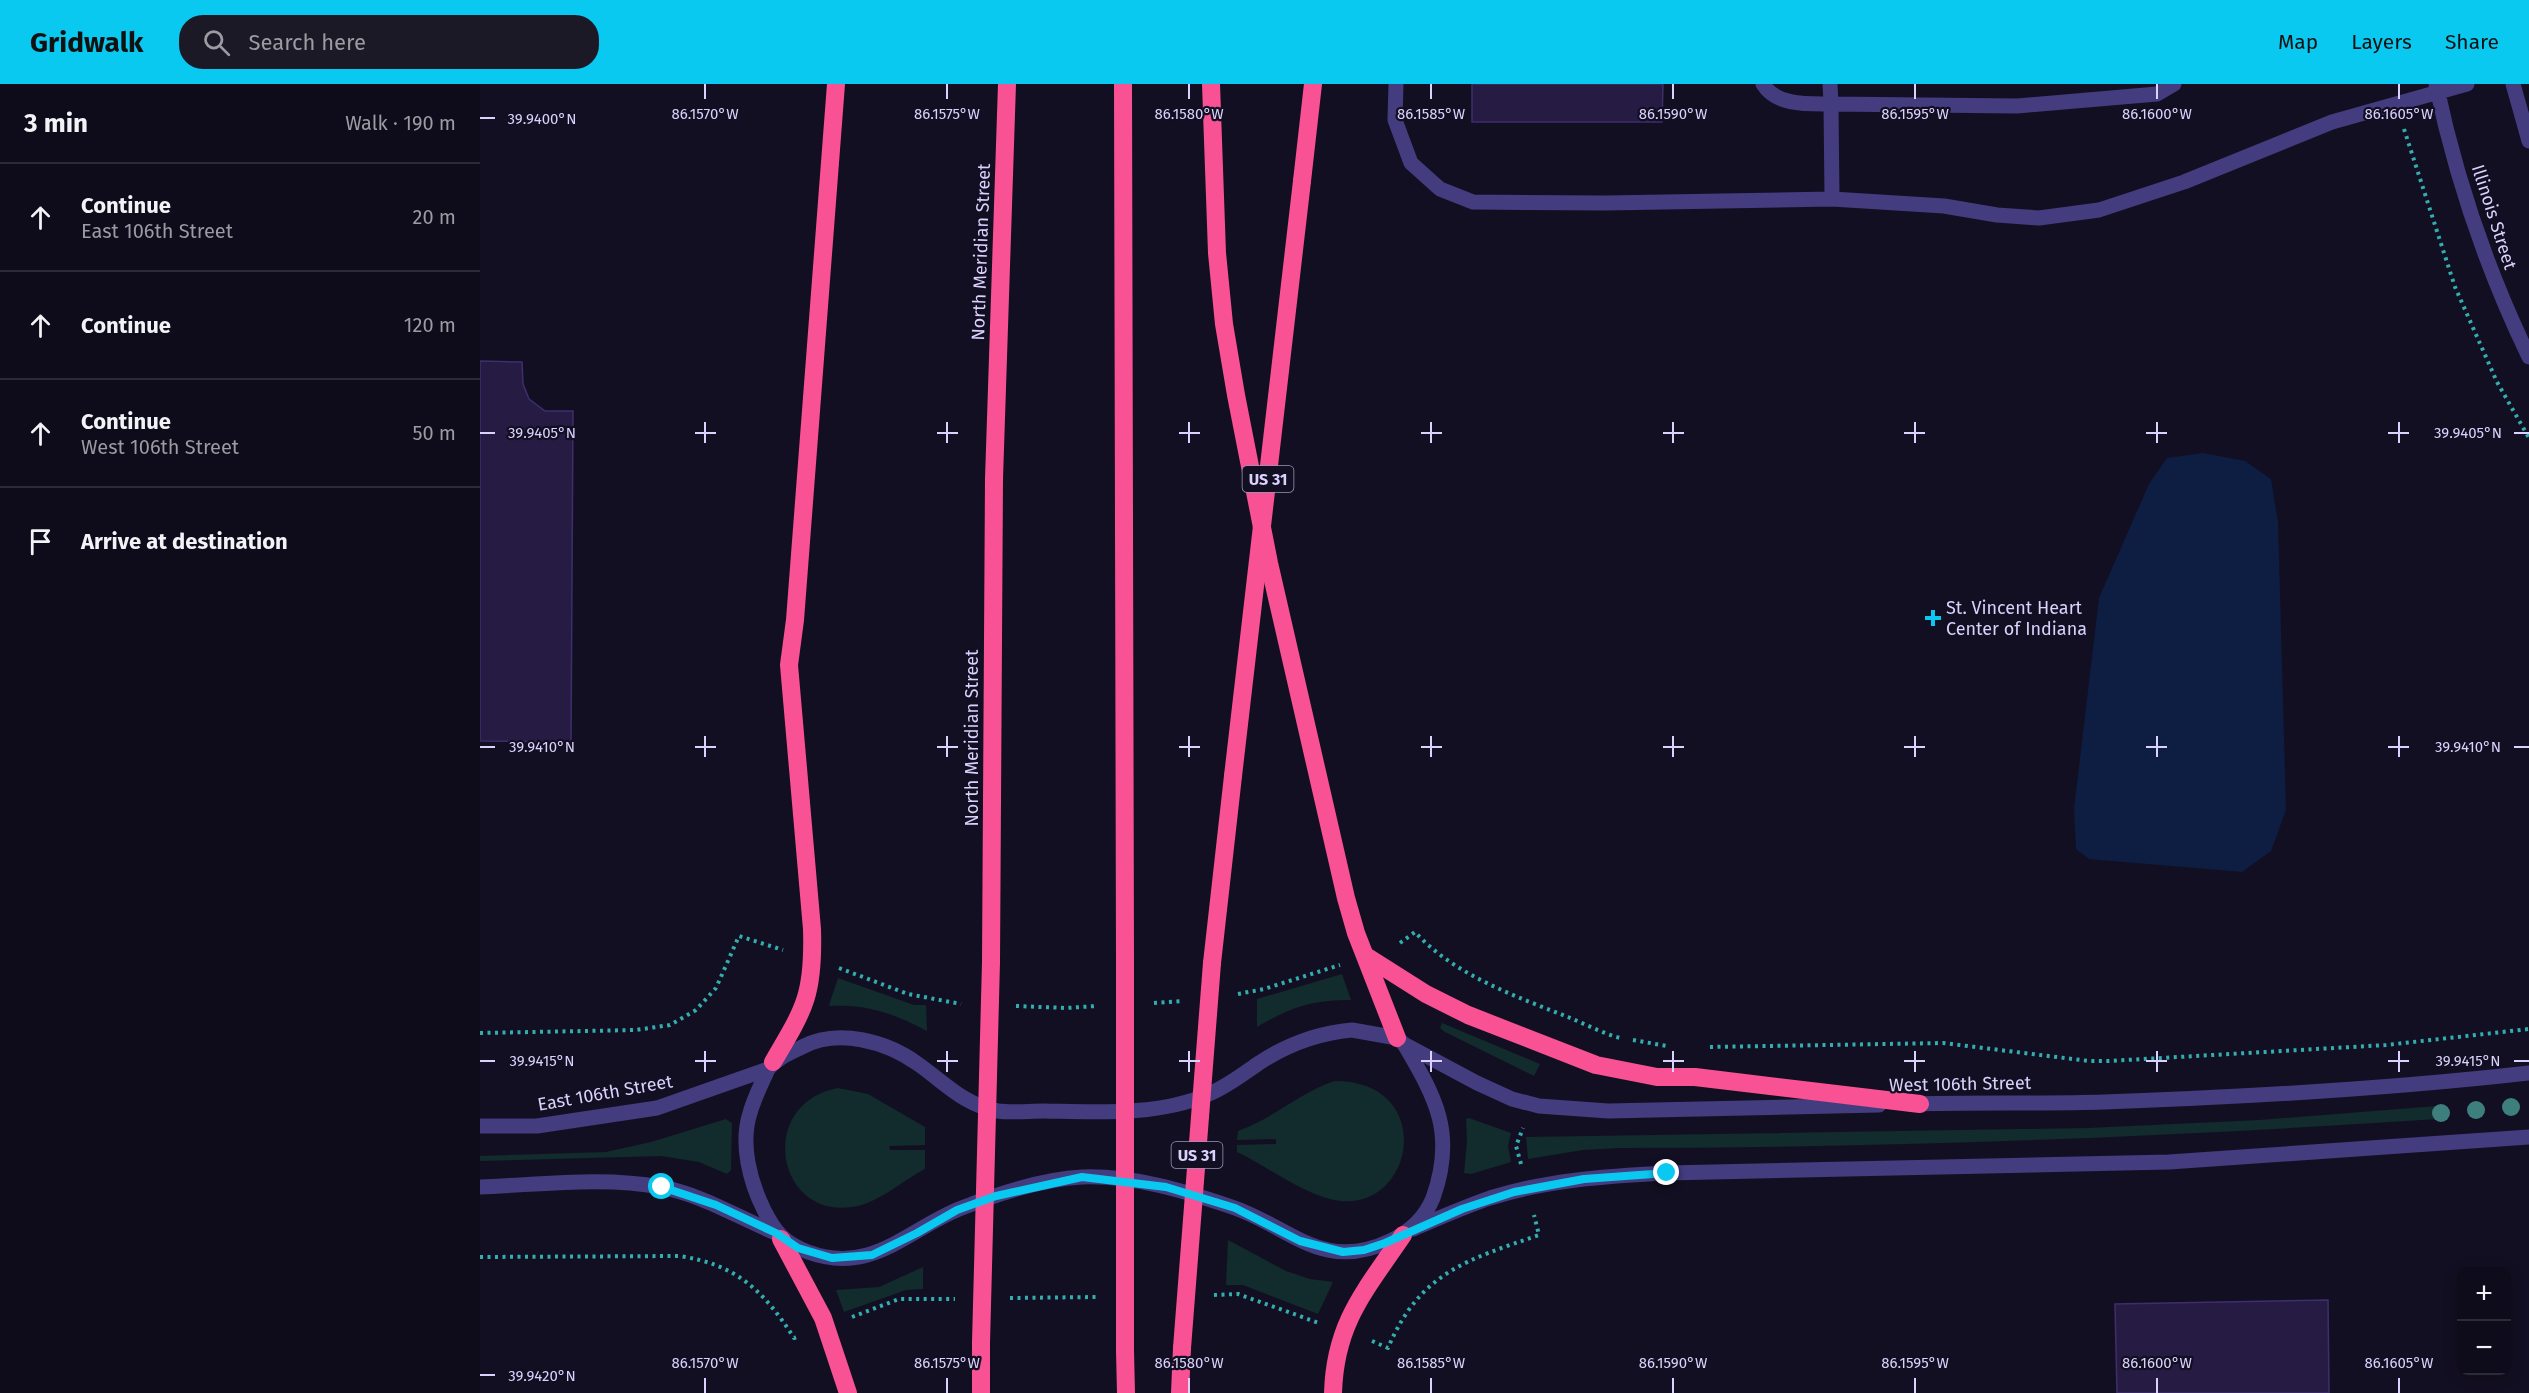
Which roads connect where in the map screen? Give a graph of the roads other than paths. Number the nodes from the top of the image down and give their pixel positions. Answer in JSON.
{"nodes":[{"id":1,"x":836,"y":84,"type":"edge"},
{"id":2,"x":1007,"y":84,"type":"edge"},
{"id":3,"x":1124,"y":84,"type":"edge"},
{"id":4,"x":1211,"y":84,"type":"edge"},
{"id":5,"x":1313,"y":84,"type":"edge"},
{"id":6,"x":1396,"y":84,"type":"edge"},
{"id":7,"x":1763,"y":84,"type":"edge"},
{"id":8,"x":1830,"y":84,"type":"edge"},
{"id":9,"x":2174,"y":84,"type":"edge"},
{"id":10,"x":2468,"y":84,"type":"edge"},
{"id":11,"x":2513,"y":84,"type":"edge"},
{"id":12,"x":2157,"y":89,"type":"edge"},
{"id":13,"x":2437,"y":89,"type":"edge"},
{"id":14,"x":1831,"y":104,"type":"junction"},
{"id":15,"x":2529,"y":141,"type":"edge"},
{"id":16,"x":1832,"y":199,"type":"junction"},
{"id":17,"x":2529,"y":357,"type":"edge"},
{"id":18,"x":1366,"y":956,"type":"junction"},
{"id":19,"x":1401,"y":1041,"type":"junction"},
{"id":20,"x":771,"y":1065,"type":"junction"},
{"id":21,"x":2529,"y":1073,"type":"edge"},
{"id":22,"x":1920,"y":1104,"type":"junction"},
{"id":23,"x":480,"y":1126,"type":"edge"},
{"id":24,"x":2529,"y":1137,"type":"edge"},
{"id":25,"x":480,"y":1187,"type":"edge"},
{"id":26,"x":1407,"y":1232,"type":"junction"},
{"id":27,"x":779,"y":1236,"type":"junction"},
{"id":28,"x":848,"y":1393,"type":"edge"},
{"id":29,"x":981,"y":1393,"type":"edge"},
{"id":30,"x":1126,"y":1393,"type":"edge"},
{"id":31,"x":1180,"y":1393,"type":"edge"},
{"id":32,"x":1333,"y":1393,"type":"edge"}],
"edges":[{"from":1,"to":20,"type":"highway"},
{"from":2,"to":29,"type":"highway","name":"North Meridian Street","bridge":true},
{"from":3,"to":30,"type":"highway","bridge":true},
{"from":4,"to":18,"type":"highway"},
{"from":5,"to":31,"type":"highway","number":"US 31","bridge":true},
{"from":6,"to":16,"type":"street"},
{"from":7,"to":14,"type":"street"},
{"from":8,"to":14,"type":"street"},
{"from":9,"to":12,"type":"street"},
{"from":10,"to":13,"type":"street"},
{"from":11,"to":15,"type":"street"},
{"from":12,"to":14,"type":"street"},
{"from":13,"to":16,"type":"street"},
{"from":13,"to":17,"type":"street","name":"Illinois Street"},
{"from":14,"to":16,"type":"street"},
{"from":18,"to":19,"type":"highway"},
{"from":18,"to":22,"type":"highway"},
{"from":19,"to":20,"type":"street","name":"West 106th Street"},
{"from":19,"to":22,"type":"street","name":"West 106th Street"},
{"from":19,"to":26,"type":"street"},
{"from":20,"to":23,"type":"street","name":"East 106th Street"},
{"from":20,"to":27,"type":"street"},
{"from":21,"to":22,"type":"street","name":"West 106th Street"},
{"from":24,"to":26,"type":"street"},
{"from":25,"to":27,"type":"street"},
{"from":26,"to":27,"type":"street"},
{"from":26,"to":32,"type":"highway"},
{"from":27,"to":28,"type":"highway"}]}
